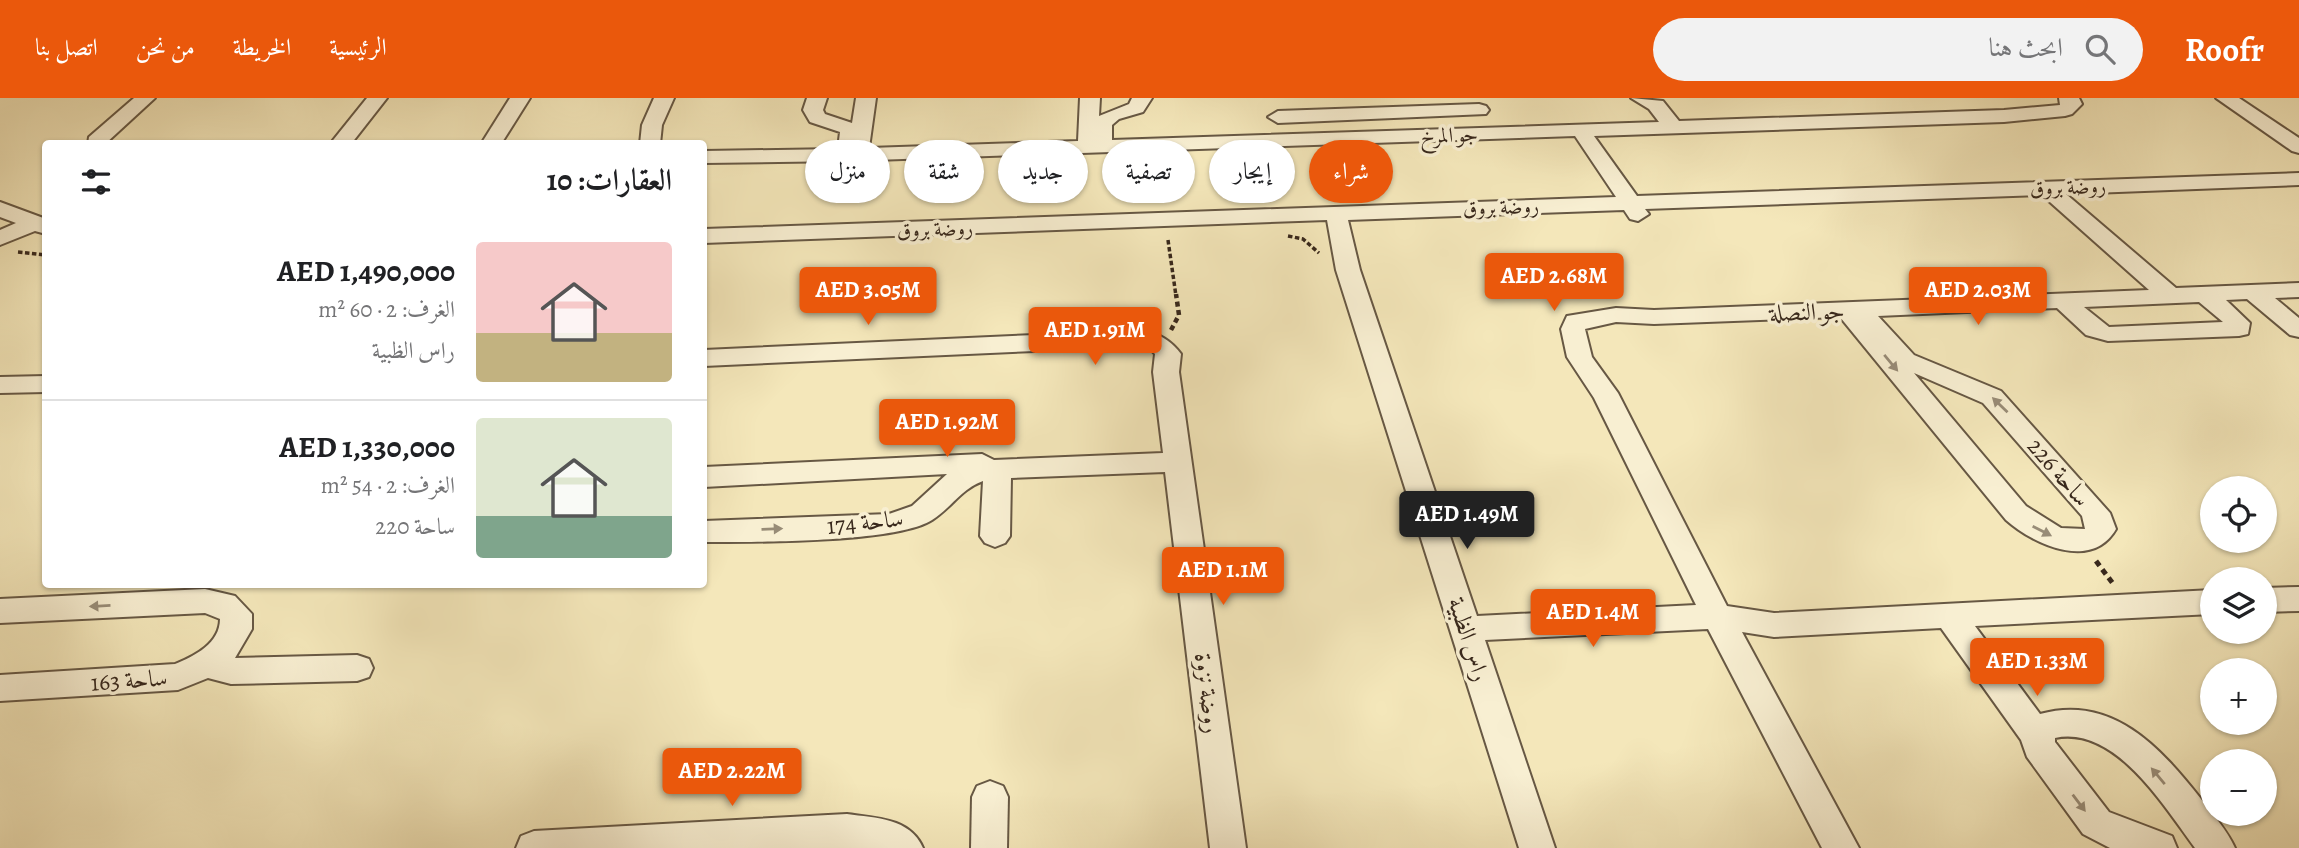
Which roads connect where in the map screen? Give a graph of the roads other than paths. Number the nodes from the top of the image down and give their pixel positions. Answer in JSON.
{"nodes":[{"id":1,"x":145,"y":98,"type":"edge"},
{"id":2,"x":377,"y":98,"type":"edge"},
{"id":3,"x":520,"y":98,"type":"edge"},
{"id":4,"x":664,"y":98,"type":"edge"},
{"id":5,"x":817,"y":98,"type":"edge"},
{"id":6,"x":1142,"y":98,"type":"edge"},
{"id":7,"x":1641,"y":98,"type":"edge"},
{"id":8,"x":1662,"y":98,"type":"edge"},
{"id":9,"x":2069,"y":98,"type":"edge"},
{"id":10,"x":2078,"y":98,"type":"edge"},
{"id":11,"x":2226,"y":98,"type":"edge"},
{"id":12,"x":1090,"y":101,"type":"edge"},
{"id":13,"x":865,"y":106,"type":"edge"},
{"id":14,"x":1275,"y":107,"type":"edge"},
{"id":15,"x":1479,"y":110,"type":"dead end"},
{"id":16,"x":1119,"y":113,"type":"junction"},
{"id":17,"x":2004,"y":116,"type":"junction"},
{"id":18,"x":834,"y":123,"type":"junction"},
{"id":19,"x":1680,"y":127,"type":"junction"},
{"id":20,"x":1581,"y":131,"type":"junction"},
{"id":21,"x":651,"y":134,"type":"edge"},
{"id":22,"x":97,"y":140,"type":"edge"},
{"id":23,"x":344,"y":140,"type":"edge"},
{"id":24,"x":494,"y":140,"type":"edge"},
{"id":25,"x":852,"y":140,"type":"edge"},
{"id":26,"x":856,"y":140,"type":"edge"},
{"id":27,"x":1285,"y":140,"type":"joint"},
{"id":28,"x":1209,"y":142,"type":"edge"},
{"id":29,"x":1095,"y":146,"type":"junction"},
{"id":30,"x":2299,"y":147,"type":"edge"},
{"id":31,"x":890,"y":154,"type":"edge"},
{"id":32,"x":805,"y":156,"type":"edge"},
{"id":33,"x":707,"y":159,"type":"edge"},
{"id":34,"x":2299,"y":179,"type":"edge"},
{"id":35,"x":2299,"y":190,"type":"edge"},
{"id":36,"x":2053,"y":193,"type":"junction"},
{"id":37,"x":1634,"y":208,"type":"junction"},
{"id":38,"x":0,"y":209,"type":"edge"},
{"id":39,"x":1331,"y":220,"type":"junction"},
{"id":40,"x":40,"y":225,"type":"edge"},
{"id":41,"x":707,"y":236,"type":"edge"},
{"id":42,"x":6,"y":238,"type":"edge"},
{"id":43,"x":42,"y":245,"type":"edge"},
{"id":44,"x":707,"y":246,"type":"edge"},
{"id":45,"x":2299,"y":290,"type":"edge"},
{"id":46,"x":2253,"y":292,"type":"junction"},
{"id":47,"x":2205,"y":294,"type":"junction"},
{"id":48,"x":2169,"y":295,"type":"junction"},
{"id":49,"x":2063,"y":300,"type":"junction"},
{"id":50,"x":1853,"y":310,"type":"junction"},
{"id":51,"x":2299,"y":330,"type":"edge"},
{"id":52,"x":1035,"y":343,"type":"junction"},
{"id":53,"x":707,"y":358,"type":"edge"},
{"id":54,"x":1167,"y":372,"type":"junction"},
{"id":55,"x":1950,"y":379,"type":"junction"},
{"id":56,"x":42,"y":384,"type":"edge"},
{"id":57,"x":0,"y":386,"type":"edge"},
{"id":58,"x":1919,"y":398,"type":"junction"},
{"id":59,"x":1178,"y":458,"type":"junction"},
{"id":60,"x":910,"y":466,"type":"junction"},
{"id":61,"x":998,"y":469,"type":"junction"},
{"id":62,"x":707,"y":477,"type":"edge"},
{"id":63,"x":942,"y":495,"type":"junction"},
{"id":64,"x":707,"y":532,"type":"edge"},
{"id":65,"x":995,"y":536,"type":"dead end"},
{"id":66,"x":2299,"y":599,"type":"edge"},
{"id":67,"x":2277,"y":600,"type":"edge"},
{"id":68,"x":2200,"y":602,"type":"edge"},
{"id":69,"x":0,"y":611,"type":"edge"},
{"id":70,"x":1949,"y":615,"type":"junction"},
{"id":71,"x":1717,"y":616,"type":"junction"},
{"id":72,"x":1466,"y":629,"type":"junction"},
{"id":73,"x":206,"y":665,"type":"junction"},
{"id":74,"x":357,"y":668,"type":"dead end"},
{"id":75,"x":0,"y":688,"type":"edge"},
{"id":76,"x":2037,"y":736,"type":"junction"},
{"id":77,"x":990,"y":797,"type":"dead end"},
{"id":78,"x":2184,"y":807,"type":"junction"},
{"id":79,"x":2157,"y":847,"type":"edge"},
{"id":80,"x":534,"y":848,"type":"edge"},
{"id":81,"x":905,"y":848,"type":"edge"},
{"id":82,"x":989,"y":848,"type":"edge"},
{"id":83,"x":1228,"y":848,"type":"edge"},
{"id":84,"x":1537,"y":848,"type":"edge"},
{"id":85,"x":1841,"y":848,"type":"edge"},
{"id":86,"x":2217,"y":848,"type":"edge"}],
"edges":[{"from":1,"to":22,"type":"street"},
{"from":2,"to":23,"type":"street"},
{"from":3,"to":24,"type":"street"},
{"from":4,"to":21,"type":"street"},
{"from":5,"to":18,"type":"street"},
{"from":6,"to":16,"type":"street"},
{"from":7,"to":19,"type":"street"},
{"from":8,"to":19,"type":"street"},
{"from":9,"to":17,"type":"street","name":"جو المرخ"},
{"from":10,"to":17,"type":"street","name":"جو المرخ"},
{"from":11,"to":30,"type":"street"},
{"from":12,"to":16,"type":"street"},
{"from":12,"to":29,"type":"street"},
{"from":13,"to":18,"type":"street"},
{"from":13,"to":26,"type":"street"},
{"from":14,"to":15,"type":"street"},
{"from":14,"to":27,"type":"street"},
{"from":16,"to":29,"type":"street"},
{"from":17,"to":19,"type":"street","name":"جو المرخ"},
{"from":18,"to":25,"type":"street"},
{"from":19,"to":20,"type":"street","name":"جو المرخ"},
{"from":20,"to":27,"type":"street","name":"جو المرخ"},
{"from":20,"to":37,"type":"street"},
{"from":28,"to":29,"type":"street","name":"جو المرخ"},
{"from":29,"to":31,"type":"street","name":"جو المرخ"},
{"from":32,"to":33,"type":"street","name":"جو المرخ"},
{"from":34,"to":36,"type":"street","name":"روضة بروق"},
{"from":35,"to":36,"type":"street","name":"روضة بروق"},
{"from":36,"to":37,"type":"street","name":"روضة بروق"},
{"from":36,"to":48,"type":"street"},
{"from":37,"to":39,"type":"street","name":"روضة بروق"},
{"from":38,"to":40,"type":"street"},
{"from":39,"to":41,"type":"street","name":"روضة بروق"},
{"from":39,"to":44,"type":"street","name":"روضة بروق"},
{"from":39,"to":72,"type":"street","name":"راس الظبية"},
{"from":40,"to":42,"type":"street"},
{"from":42,"to":43,"type":"street"},
{"from":45,"to":46,"type":"street","name":"جو النصلة"},
{"from":46,"to":47,"type":"street","name":"جو النصلة"},
{"from":46,"to":51,"type":"street"},
{"from":47,"to":48,"type":"street","name":"جو النصلة"},
{"from":47,"to":49,"type":"street"},
{"from":48,"to":49,"type":"street","name":"جو النصلة"},
{"from":49,"to":50,"type":"street","name":"جو النصلة"},
{"from":50,"to":55,"type":"street","name":"ساحة 226"},
{"from":50,"to":58,"type":"street","name":"ساحة 226","one_way":true},
{"from":50,"to":71,"type":"street","name":"جو النصلة"},
{"from":52,"to":53,"type":"street"},
{"from":52,"to":54,"type":"street"},
{"from":52,"to":54,"type":"street","name":"روضة نزوة"},
{"from":54,"to":59,"type":"street","name":"روضة نزوة"},
{"from":55,"to":58,"type":"street"},
{"from":58,"to":55,"type":"street","name":"ساحة 226","one_way":true},
{"from":56,"to":57,"type":"street"},
{"from":59,"to":60,"type":"street"},
{"from":59,"to":61,"type":"street","name":"ساحة 174"},
{"from":59,"to":83,"type":"street","name":"روضة نزوة"},
{"from":60,"to":62,"type":"street"},
{"from":60,"to":63,"type":"street"},
{"from":61,"to":63,"type":"street","name":"ساحة 174"},
{"from":61,"to":65,"type":"street"},
{"from":64,"to":63,"type":"street","name":"ساحة 174","one_way":true},
{"from":66,"to":67,"type":"street"},
{"from":68,"to":70,"type":"street"},
{"from":73,"to":69,"type":"street","name":"ساحة 163","one_way":true},
{"from":70,"to":71,"type":"street"},
{"from":70,"to":76,"type":"street"},
{"from":71,"to":72,"type":"street"},
{"from":71,"to":85,"type":"street","name":"جو النصلة"},
{"from":72,"to":84,"type":"street","name":"راس الظبية"},
{"from":73,"to":74,"type":"street"},
{"from":73,"to":75,"type":"street","name":"ساحة 163"},
{"from":78,"to":76,"type":"street","one_way":true},
{"from":76,"to":79,"type":"street","one_way":true},
{"from":77,"to":82,"type":"street"},
{"from":78,"to":79,"type":"street"},
{"from":78,"to":86,"type":"street"},
{"from":80,"to":81,"type":"street"}]}
